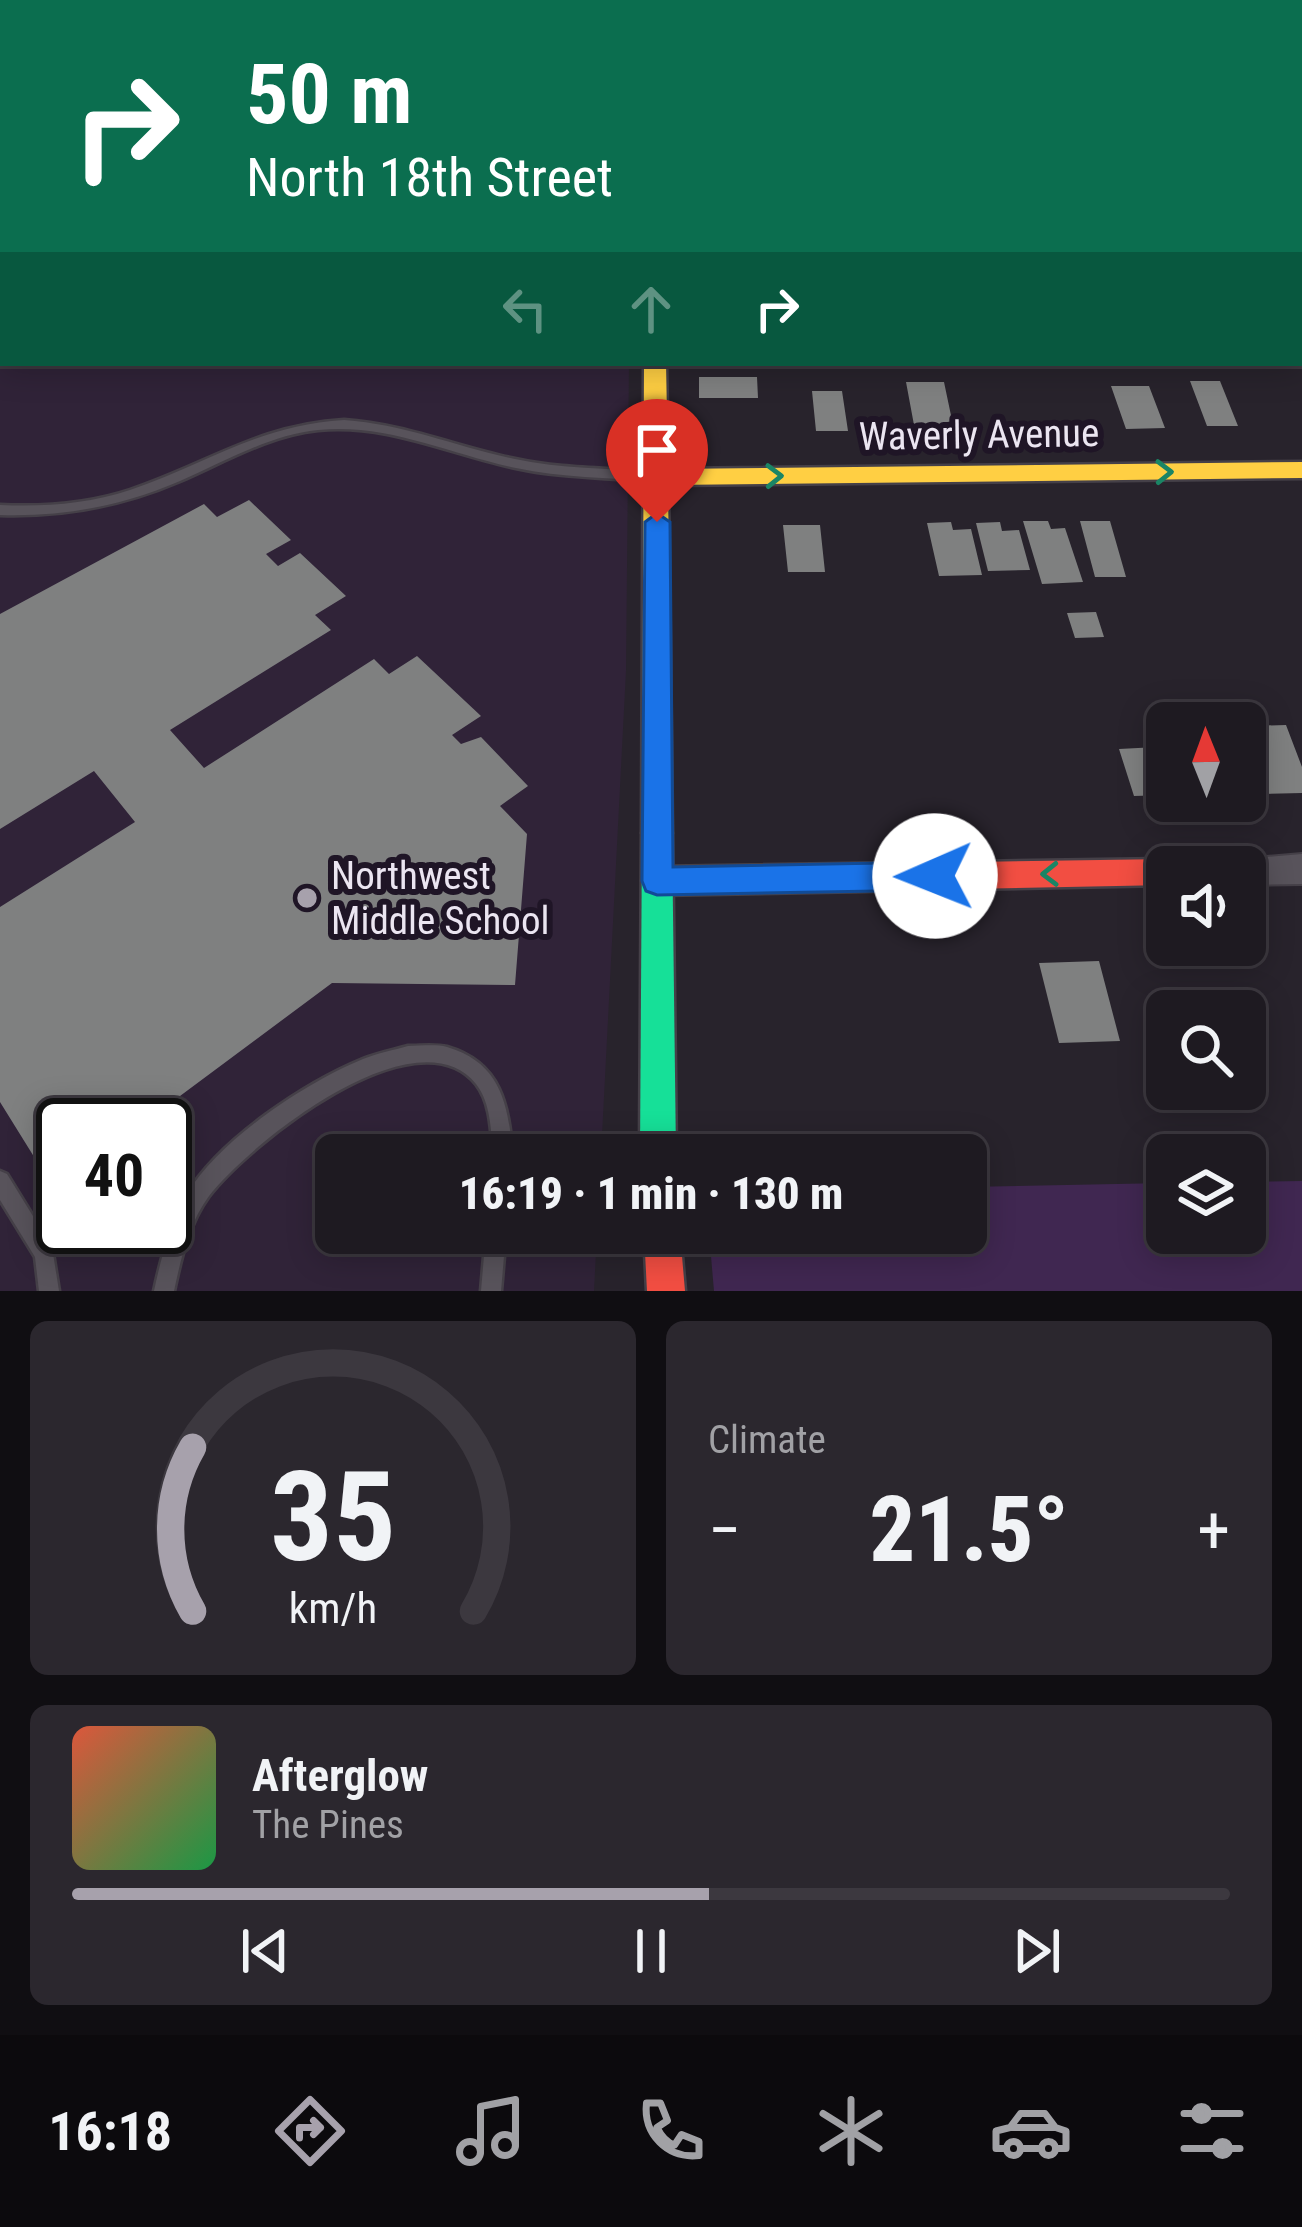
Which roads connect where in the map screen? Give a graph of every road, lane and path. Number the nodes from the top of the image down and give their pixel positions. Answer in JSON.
{"nodes":[{"id":1,"x":655,"y":366,"type":"edge"},
{"id":2,"x":1302,"y":470,"type":"edge"},
{"id":3,"x":657,"y":477,"type":"junction"},
{"id":4,"x":0,"y":510,"type":"edge"},
{"id":5,"x":1302,"y":869,"type":"edge"},
{"id":6,"x":1266,"y":870,"type":"edge"},
{"id":7,"x":1146,"y":872,"type":"edge"},
{"id":8,"x":657,"y":881,"type":"junction"},
{"id":9,"x":500,"y":1134,"type":"edge"},
{"id":10,"x":658,"y":1134,"type":"edge"},
{"id":11,"x":0,"y":1180,"type":"edge"},
{"id":12,"x":494,"y":1254,"type":"edge"},
{"id":13,"x":663,"y":1254,"type":"edge"},
{"id":14,"x":50,"y":1291,"type":"edge"},
{"id":15,"x":164,"y":1291,"type":"edge"},
{"id":16,"x":491,"y":1291,"type":"edge"},
{"id":17,"x":666,"y":1291,"type":"edge"}],
"edges":[{"from":1,"to":3,"type":"street"},
{"from":3,"to":2,"type":"street","name":"Waverly Avenue","one_way":true},
{"from":3,"to":4,"type":"lane"},
{"from":3,"to":8,"type":"street"},
{"from":5,"to":6,"type":"street"},
{"from":7,"to":8,"type":"street","one_way":true},
{"from":8,"to":10,"type":"street"},
{"from":9,"to":15,"type":"lane"},
{"from":11,"to":14,"type":"lane"},
{"from":12,"to":16,"type":"lane"},
{"from":13,"to":17,"type":"street"}]}
